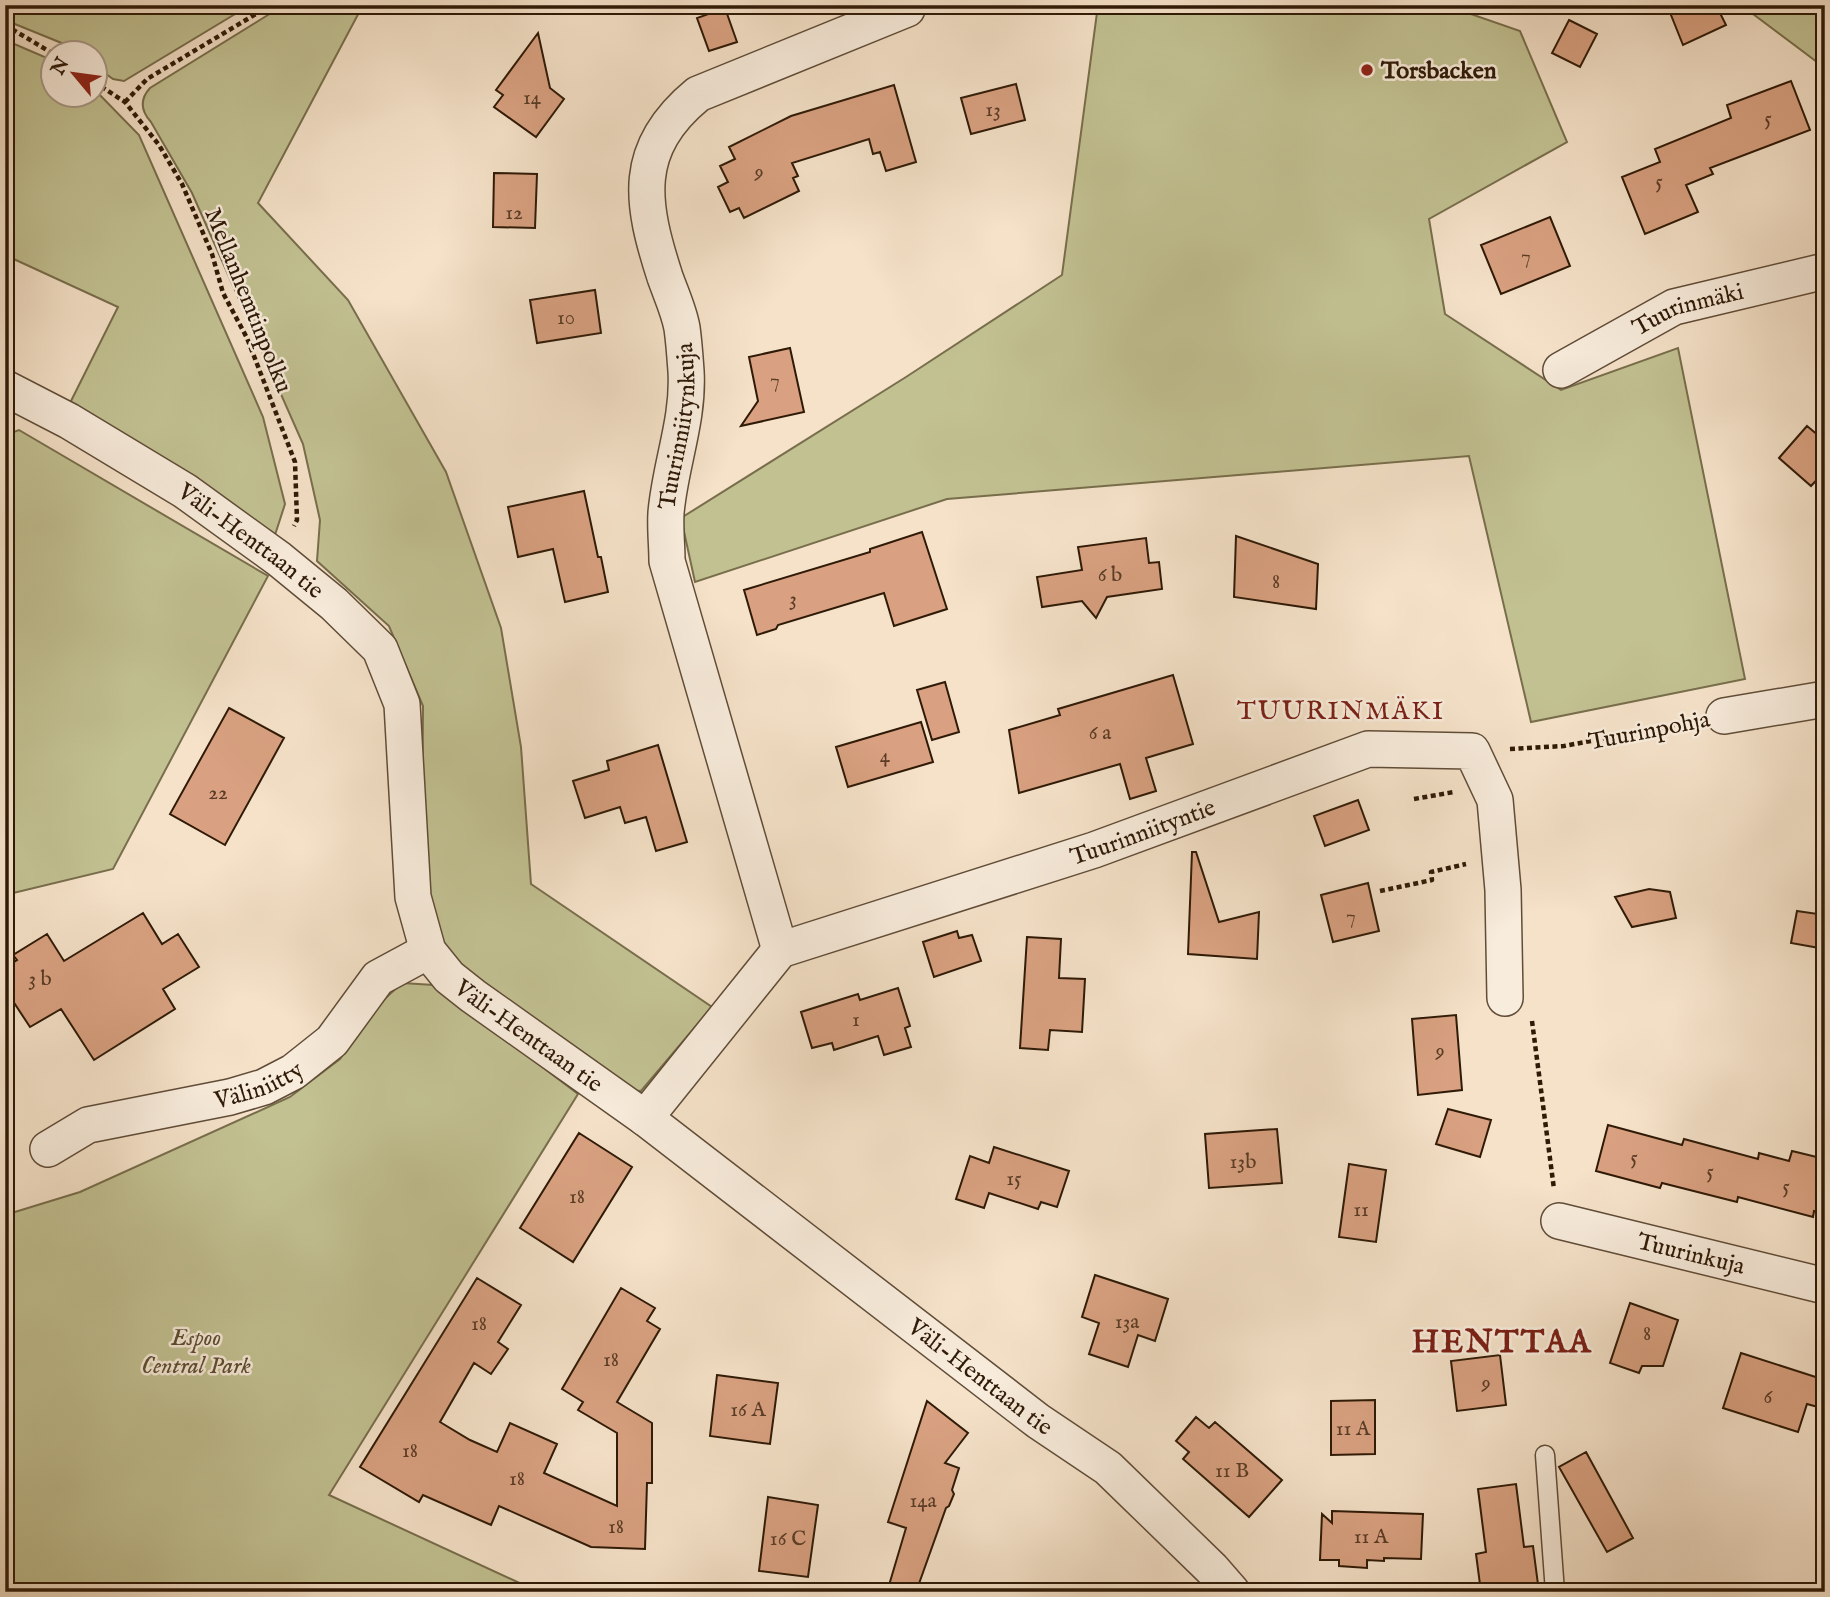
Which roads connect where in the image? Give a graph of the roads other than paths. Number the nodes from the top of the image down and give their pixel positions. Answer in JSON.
{"nodes":[{"id":1,"x":907,"y":9,"type":"dead end"},
{"id":2,"x":1825,"y":271,"type":"edge"},
{"id":3,"x":1561,"y":370,"type":"dead end"},
{"id":4,"x":5,"y":388,"type":"edge"},
{"id":5,"x":1825,"y":699,"type":"edge"},
{"id":6,"x":1724,"y":716,"type":"road end"},
{"id":7,"x":780,"y":950,"type":"junction"},
{"id":8,"x":428,"y":951,"type":"junction"},
{"id":9,"x":1505,"y":998,"type":"road end"},
{"id":10,"x":645,"y":1118,"type":"junction"},
{"id":11,"x":48,"y":1149,"type":"dead end"},
{"id":12,"x":1559,"y":1221,"type":"road end"},
{"id":13,"x":1825,"y":1286,"type":"edge"},
{"id":14,"x":1545,"y":1455,"type":"dead end"},
{"id":15,"x":1232,"y":1592,"type":"edge"},
{"id":16,"x":1555,"y":1592,"type":"edge"}],
"edges":[{"from":1,"to":7,"type":"street","name":"Tuurinniitynkuja"},
{"from":2,"to":3,"type":"street","name":"Tuurinmäki"},
{"from":4,"to":8,"type":"street","name":"Väli-Henttaan tie"},
{"from":5,"to":6,"type":"street","name":"Tuurinpohja"},
{"from":7,"to":9,"type":"street","name":"Tuurinniityntie"},
{"from":7,"to":10,"type":"street"},
{"from":8,"to":10,"type":"street","name":"Väli-Henttaan tie"},
{"from":8,"to":11,"type":"street","name":"Väliniitty"},
{"from":10,"to":15,"type":"street","name":"Väli-Henttaan tie"},
{"from":12,"to":13,"type":"street","name":"Tuurinkuja"},
{"from":14,"to":16,"type":"lane"}]}
